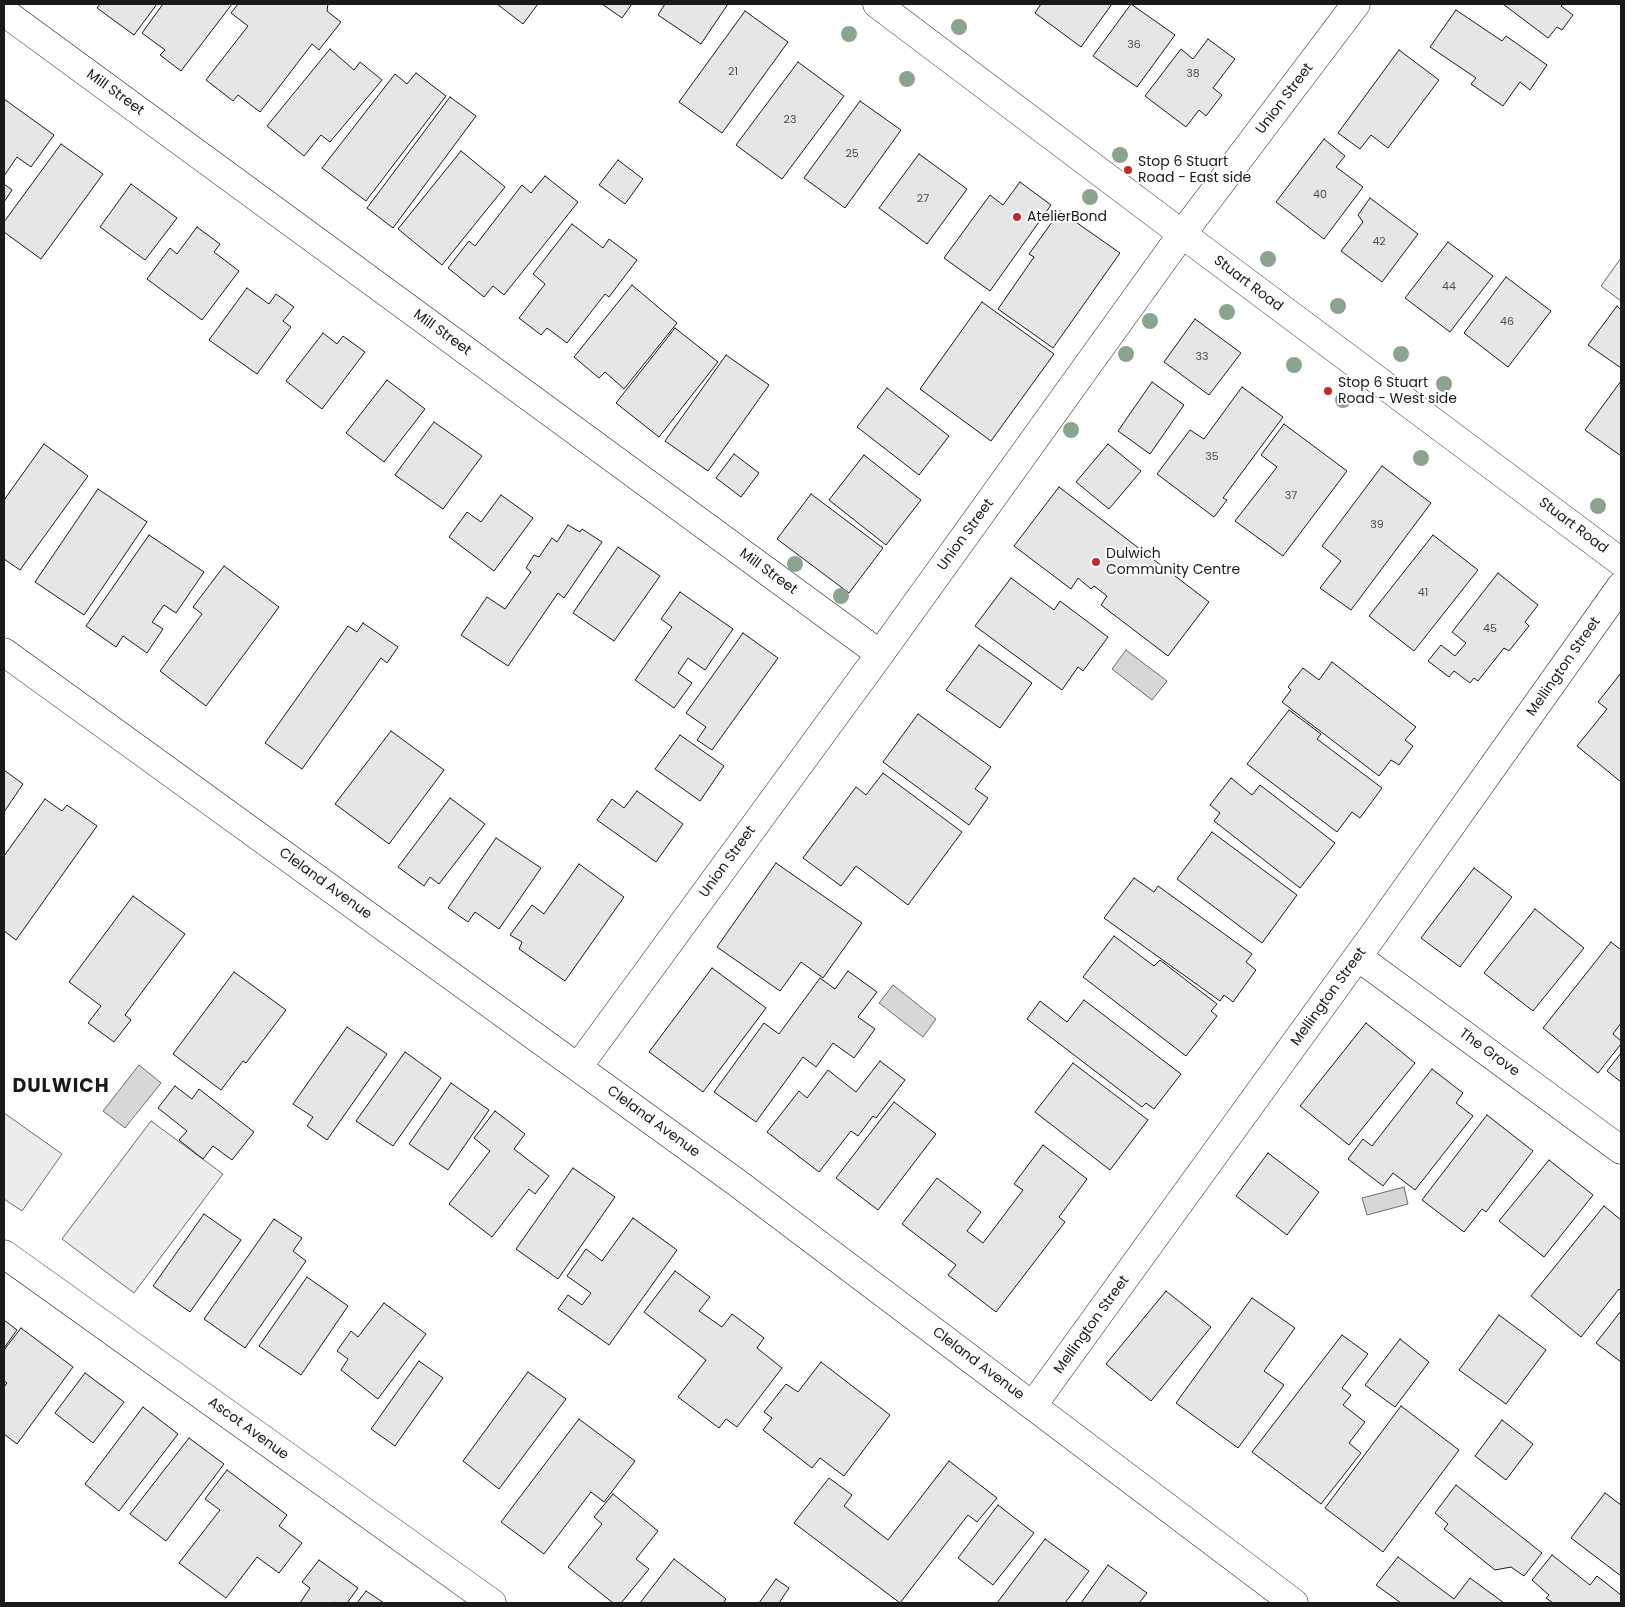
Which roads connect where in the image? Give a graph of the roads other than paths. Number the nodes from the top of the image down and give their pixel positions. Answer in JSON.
{"nodes":[{"id":1,"x":877,"y":4,"type":"edge"},
{"id":2,"x":1356,"y":4,"type":"edge"},
{"id":3,"x":4,"y":12,"type":"edge"},
{"id":4,"x":1182,"y":234,"type":"junction"},
{"id":5,"x":1621,"y":562,"type":"edge"},
{"id":6,"x":1621,"y":586,"type":"edge"},
{"id":7,"x":4,"y":652,"type":"edge"},
{"id":8,"x":880,"y":654,"type":"junction"},
{"id":9,"x":1358,"y":957,"type":"junction"},
{"id":10,"x":578,"y":1067,"type":"junction"},
{"id":11,"x":1621,"y":1150,"type":"edge"},
{"id":12,"x":4,"y":1254,"type":"edge"},
{"id":13,"x":1034,"y":1405,"type":"junction"},
{"id":14,"x":492,"y":1603,"type":"edge"},
{"id":15,"x":1294,"y":1603,"type":"edge"}],
"edges":[{"from":1,"to":4,"type":"street","name":"Stuart Road"},
{"from":2,"to":4,"type":"street","name":"Union Street"},
{"from":3,"to":8,"type":"street","name":"Mill Street"},
{"from":4,"to":5,"type":"street","name":"Stuart Road"},
{"from":4,"to":8,"type":"street","name":"Union Street"},
{"from":6,"to":9,"type":"street","name":"Mellington Street"},
{"from":7,"to":10,"type":"street","name":"Cleland Avenue"},
{"from":8,"to":10,"type":"street","name":"Union Street"},
{"from":9,"to":11,"type":"street","name":"The Grove"},
{"from":9,"to":13,"type":"street","name":"Mellington Street"},
{"from":10,"to":13,"type":"street","name":"Cleland Avenue"},
{"from":12,"to":14,"type":"street","name":"Ascot Avenue"},
{"from":13,"to":15,"type":"street","name":"Cleland Avenue"}]}
